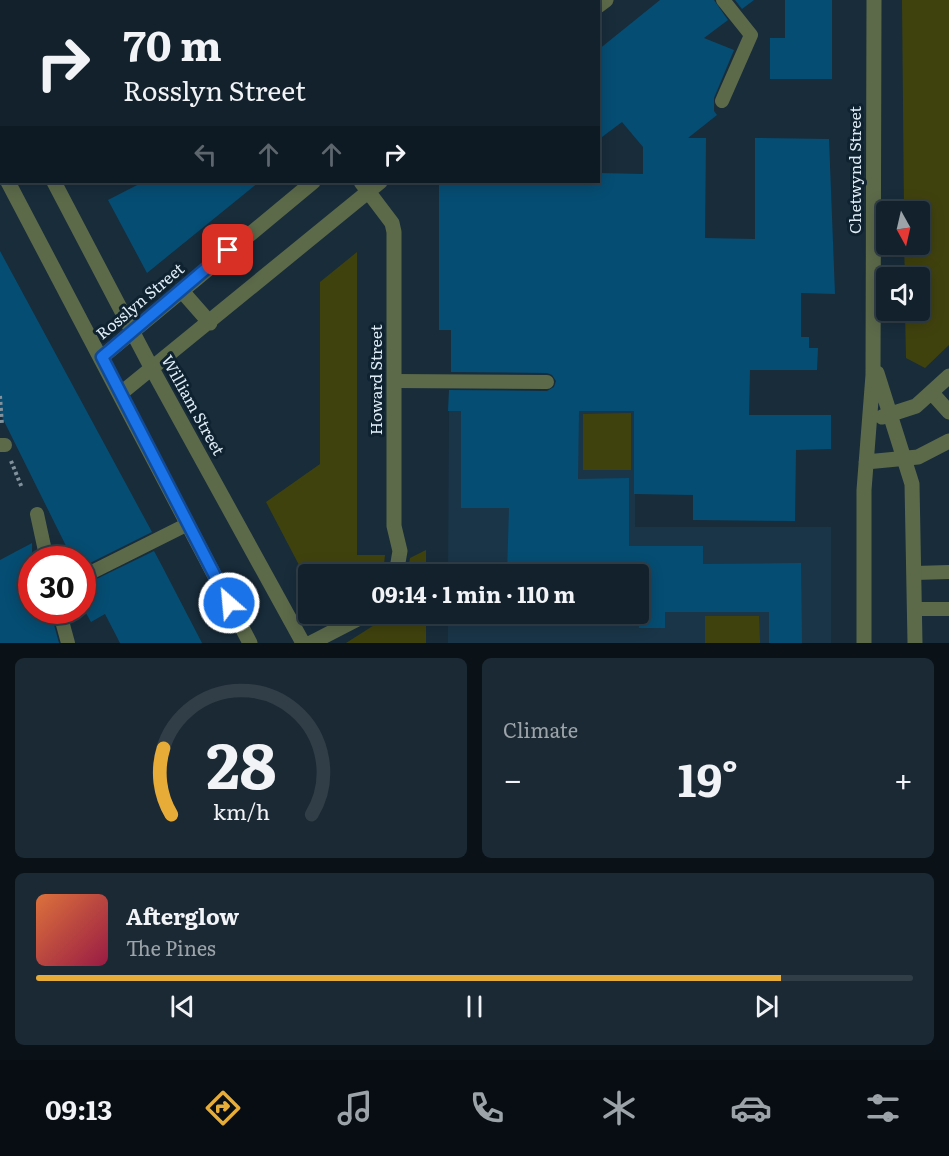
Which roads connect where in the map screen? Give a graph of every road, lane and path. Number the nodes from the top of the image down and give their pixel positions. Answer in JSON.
{"nodes":[{"id":1,"x":723,"y":0,"type":"edge"},
{"id":2,"x":874,"y":0,"type":"edge"},
{"id":3,"x":722,"y":101,"type":"dead end"},
{"id":4,"x":9,"y":183,"type":"edge"},
{"id":5,"x":55,"y":183,"type":"edge"},
{"id":6,"x":312,"y":183,"type":"edge"},
{"id":7,"x":364,"y":187,"type":"edge"},
{"id":8,"x":181,"y":290,"type":"junction"},
{"id":9,"x":210,"y":323,"type":"junction"},
{"id":10,"x":134,"y":330,"type":"junction"},
{"id":11,"x":873,"y":341,"type":"junction"},
{"id":12,"x":102,"y":357,"type":"junction"},
{"id":13,"x":151,"y":368,"type":"junction"},
{"id":14,"x":949,"y":376,"type":"edge"},
{"id":15,"x":394,"y":381,"type":"junction"},
{"id":16,"x":547,"y":382,"type":"dead end"},
{"id":17,"x":932,"y":393,"type":"junction"},
{"id":18,"x":120,"y":394,"type":"junction"},
{"id":19,"x":949,"y":411,"type":"edge"},
{"id":20,"x":890,"y":416,"type":"junction"},
{"id":21,"x":869,"y":418,"type":"junction"},
{"id":22,"x":949,"y":441,"type":"edge"},
{"id":23,"x":905,"y":460,"type":"junction"},
{"id":24,"x":866,"y":462,"type":"junction"},
{"id":25,"x":37,"y":514,"type":"dead end"},
{"id":26,"x":188,"y":524,"type":"junction"},
{"id":27,"x":44,"y":546,"type":"edge"},
{"id":28,"x":398,"y":564,"type":"edge"},
{"id":29,"x":96,"y":570,"type":"edge"},
{"id":30,"x":949,"y":572,"type":"edge"},
{"id":31,"x":915,"y":573,"type":"junction"},
{"id":32,"x":914,"y":609,"type":"junction"},
{"id":33,"x":949,"y":609,"type":"edge"},
{"id":34,"x":63,"y":624,"type":"edge"},
{"id":35,"x":348,"y":624,"type":"edge"},
{"id":36,"x":68,"y":643,"type":"edge"},
{"id":37,"x":250,"y":643,"type":"edge"},
{"id":38,"x":303,"y":643,"type":"edge"},
{"id":39,"x":311,"y":643,"type":"edge"},
{"id":40,"x":864,"y":643,"type":"edge"},
{"id":41,"x":915,"y":643,"type":"edge"}],
"edges":[{"from":1,"to":3,"type":"lane"},
{"from":2,"to":11,"type":"street","name":"Chetwynd Street"},
{"from":4,"to":12,"type":"street"},
{"from":5,"to":10,"type":"street","name":"William Street"},
{"from":6,"to":8,"type":"street","name":"Rosslyn Street"},
{"from":7,"to":9,"type":"street"},
{"from":7,"to":15,"type":"street","name":"Howard Street"},
{"from":8,"to":9,"type":"street"},
{"from":8,"to":10,"type":"street","name":"Rosslyn Street"},
{"from":9,"to":13,"type":"street"},
{"from":10,"to":12,"type":"street","name":"Rosslyn Street"},
{"from":10,"to":13,"type":"street","name":"William Street"},
{"from":11,"to":20,"type":"street","name":"Chetwynd Street"},
{"from":11,"to":21,"type":"street","name":"Chetwynd Street"},
{"from":12,"to":18,"type":"street"},
{"from":13,"to":18,"type":"street"},
{"from":13,"to":38,"type":"street","name":"William Street"},
{"from":14,"to":17,"type":"street"},
{"from":15,"to":16,"type":"lane"},
{"from":15,"to":28,"type":"street","name":"Howard Street"},
{"from":17,"to":19,"type":"street"},
{"from":17,"to":20,"type":"street"},
{"from":18,"to":26,"type":"street"},
{"from":20,"to":21,"type":"street"},
{"from":20,"to":23,"type":"street","name":"Chetwynd Street"},
{"from":21,"to":24,"type":"street","name":"Chetwynd Street"},
{"from":22,"to":23,"type":"street"},
{"from":23,"to":24,"type":"street"},
{"from":23,"to":31,"type":"street","name":"Chetwynd Street"},
{"from":24,"to":40,"type":"street","name":"Chetwynd Street"},
{"from":25,"to":27,"type":"lane"},
{"from":26,"to":29,"type":"lane"},
{"from":26,"to":37,"type":"street"},
{"from":30,"to":31,"type":"lane"},
{"from":31,"to":32,"type":"street","name":"Chetwynd Street"},
{"from":32,"to":33,"type":"lane"},
{"from":32,"to":41,"type":"street","name":"Chetwynd Street"},
{"from":34,"to":36,"type":"lane"},
{"from":35,"to":39,"type":"street"}]}
